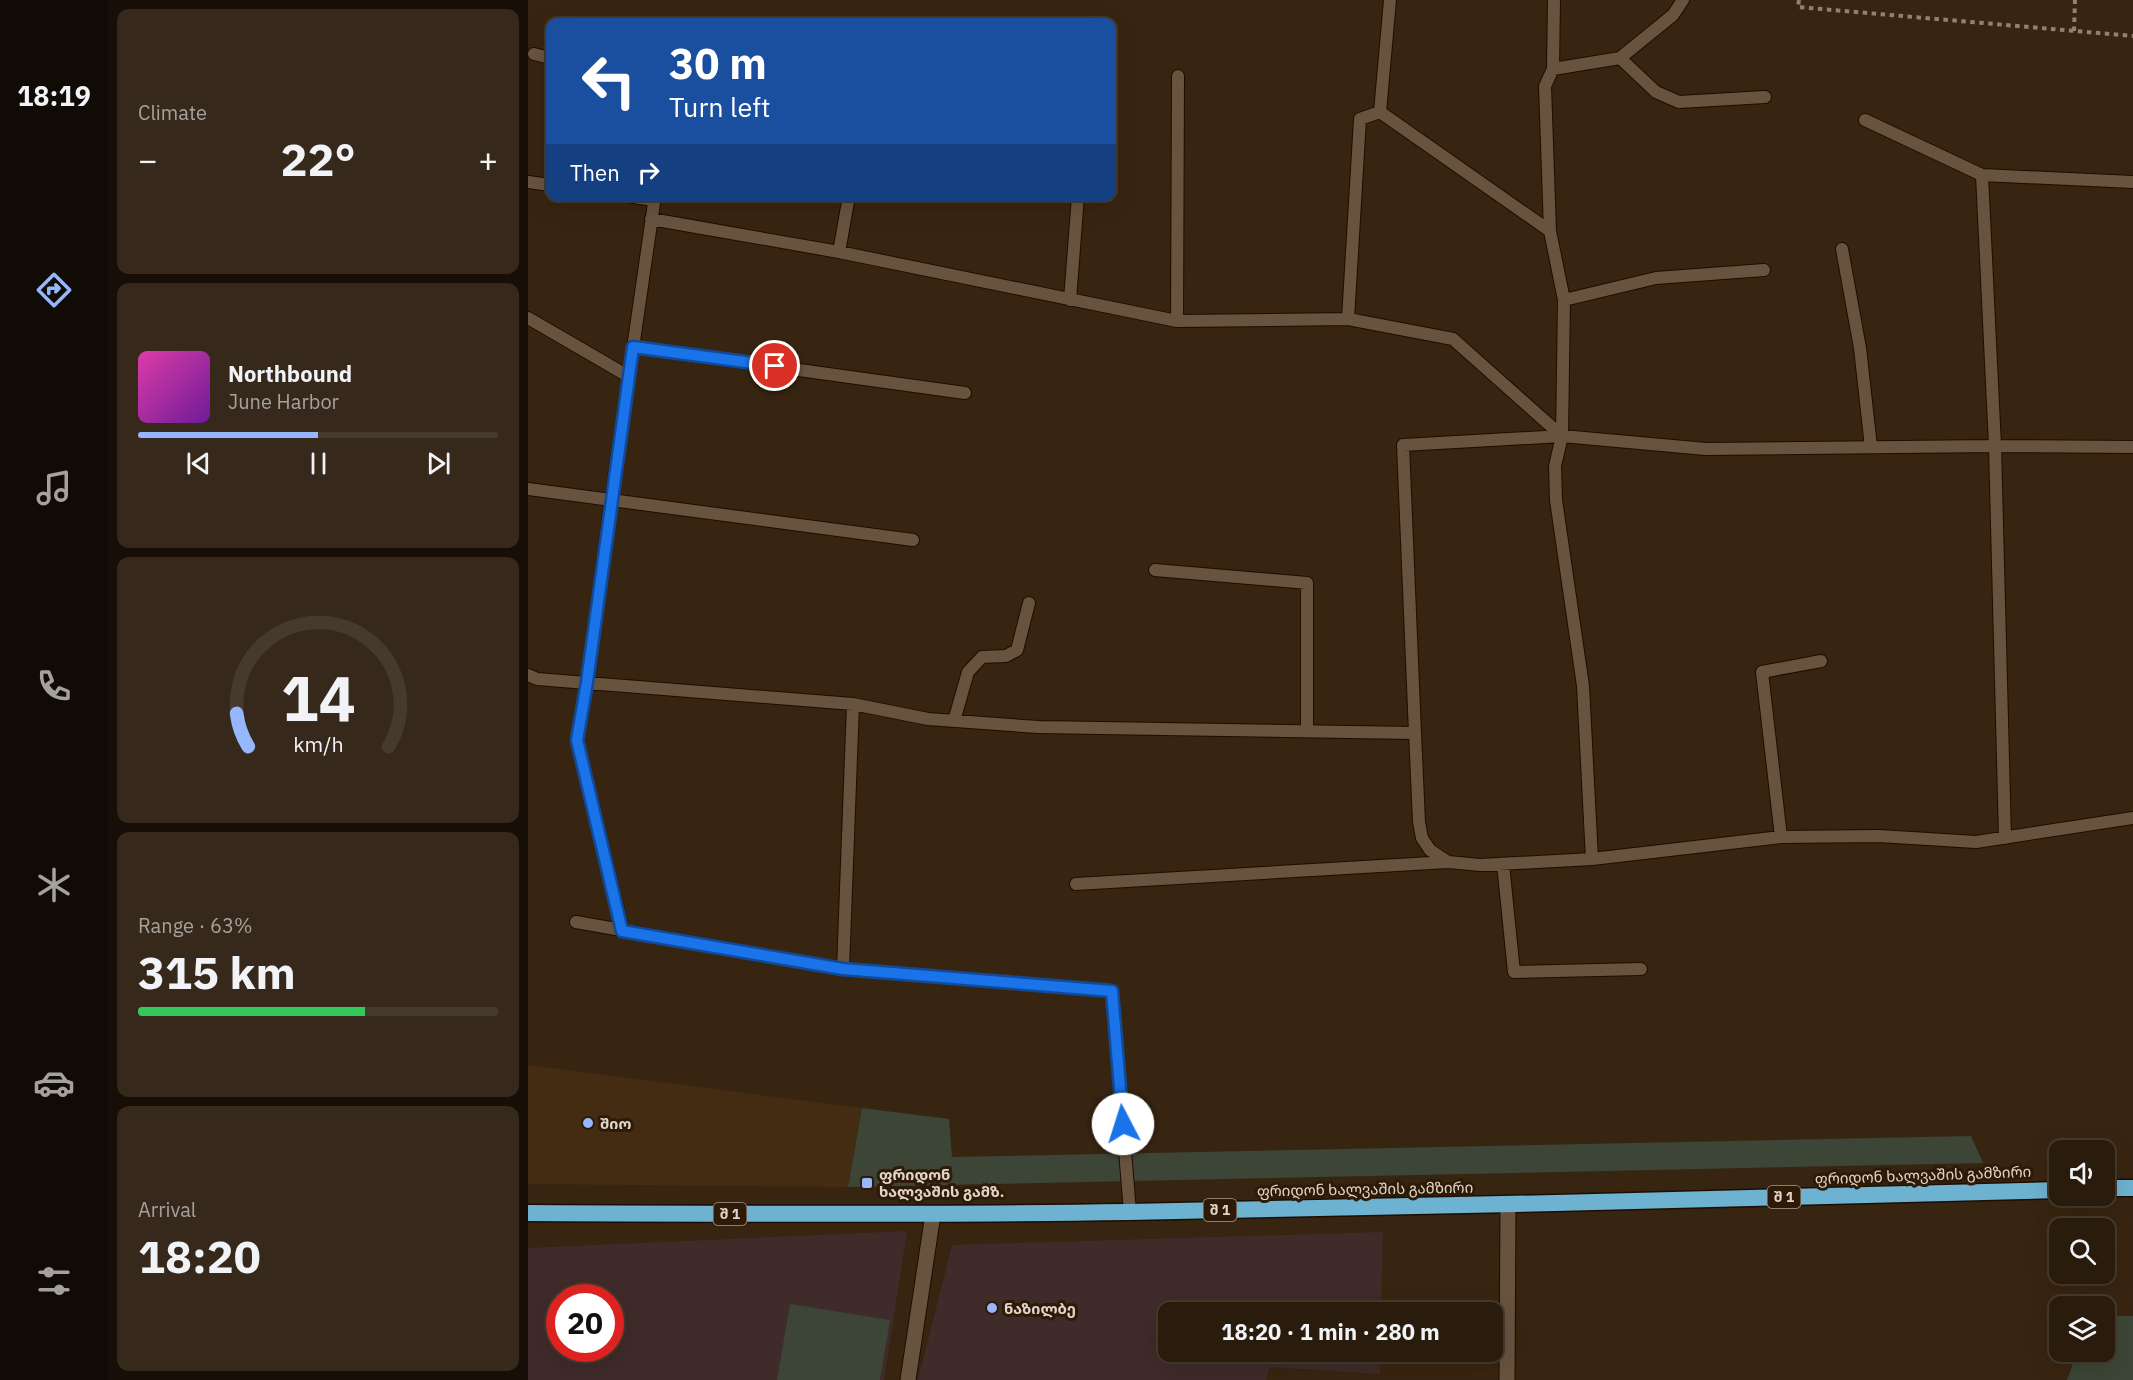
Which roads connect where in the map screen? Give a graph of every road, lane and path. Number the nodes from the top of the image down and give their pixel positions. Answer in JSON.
{"nodes":[{"id":1,"x":1390,"y":0,"type":"edge"},
{"id":2,"x":1554,"y":0,"type":"edge"},
{"id":3,"x":1683,"y":0,"type":"edge"},
{"id":4,"x":1799,"y":0,"type":"edge"},
{"id":5,"x":2075,"y":0,"type":"edge"},
{"id":6,"x":2074,"y":31,"type":"junction"},
{"id":7,"x":2133,"y":36,"type":"edge"},
{"id":8,"x":534,"y":54,"type":"dead end"},
{"id":9,"x":546,"y":57,"type":"edge"},
{"id":10,"x":1620,"y":58,"type":"junction"},
{"id":11,"x":1553,"y":69,"type":"junction"},
{"id":12,"x":1178,"y":76,"type":"dead end"},
{"id":13,"x":1765,"y":97,"type":"dead end"},
{"id":14,"x":1380,"y":112,"type":"junction"},
{"id":15,"x":1865,"y":120,"type":"dead end"},
{"id":16,"x":1982,"y":175,"type":"junction"},
{"id":17,"x":528,"y":182,"type":"edge"},
{"id":18,"x":2133,"y":182,"type":"edge"},
{"id":19,"x":546,"y":184,"type":"edge"},
{"id":20,"x":654,"y":201,"type":"edge"},
{"id":21,"x":848,"y":201,"type":"edge"},
{"id":22,"x":1078,"y":201,"type":"edge"},
{"id":23,"x":651,"y":219,"type":"junction"},
{"id":24,"x":1550,"y":231,"type":"junction"},
{"id":25,"x":1842,"y":249,"type":"dead end"},
{"id":26,"x":839,"y":252,"type":"junction"},
{"id":27,"x":1764,"y":270,"type":"dead end"},
{"id":28,"x":1070,"y":300,"type":"junction"},
{"id":29,"x":1564,"y":300,"type":"junction"},
{"id":30,"x":528,"y":318,"type":"edge"},
{"id":31,"x":1348,"y":320,"type":"junction"},
{"id":32,"x":1178,"y":321,"type":"junction"},
{"id":33,"x":633,"y":347,"type":"junction"},
{"id":34,"x":628,"y":376,"type":"junction"},
{"id":35,"x":965,"y":393,"type":"dead end"},
{"id":36,"x":1562,"y":436,"type":"junction"},
{"id":37,"x":1995,"y":446,"type":"junction"},
{"id":38,"x":1871,"y":447,"type":"junction"},
{"id":39,"x":2133,"y":447,"type":"edge"},
{"id":40,"x":528,"y":489,"type":"edge"},
{"id":41,"x":611,"y":500,"type":"junction"},
{"id":42,"x":913,"y":540,"type":"dead end"},
{"id":43,"x":1155,"y":570,"type":"dead end"},
{"id":44,"x":1029,"y":603,"type":"dead end"},
{"id":45,"x":1821,"y":661,"type":"dead end"},
{"id":46,"x":528,"y":675,"type":"edge"},
{"id":47,"x":587,"y":682,"type":"junction"},
{"id":48,"x":853,"y":704,"type":"junction"},
{"id":49,"x":954,"y":721,"type":"junction"},
{"id":50,"x":1307,"y":731,"type":"junction"},
{"id":51,"x":1415,"y":733,"type":"junction"},
{"id":52,"x":2133,"y":818,"type":"edge"},
{"id":53,"x":1781,"y":837,"type":"junction"},
{"id":54,"x":2004,"y":838,"type":"junction"},
{"id":55,"x":1592,"y":859,"type":"junction"},
{"id":56,"x":1448,"y":862,"type":"junction"},
{"id":57,"x":1503,"y":864,"type":"junction"},
{"id":58,"x":1076,"y":884,"type":"dead end"},
{"id":59,"x":576,"y":922,"type":"dead end"},
{"id":60,"x":622,"y":931,"type":"junction"},
{"id":61,"x":843,"y":969,"type":"junction"},
{"id":62,"x":1641,"y":969,"type":"dead end"},
{"id":63,"x":2115,"y":1188,"type":"edge"},
{"id":64,"x":2133,"y":1188,"type":"edge"},
{"id":65,"x":2049,"y":1190,"type":"edge"},
{"id":66,"x":1508,"y":1204,"type":"junction"},
{"id":67,"x":1130,"y":1212,"type":"junction"},
{"id":68,"x":528,"y":1213,"type":"edge"},
{"id":69,"x":933,"y":1214,"type":"junction"},
{"id":70,"x":908,"y":1380,"type":"edge"},
{"id":71,"x":1507,"y":1380,"type":"edge"}],
"edges":[{"from":1,"to":14,"type":"lane"},
{"from":2,"to":11,"type":"lane"},
{"from":3,"to":10,"type":"lane"},
{"from":4,"to":6,"type":"path"},
{"from":5,"to":6,"type":"path"},
{"from":6,"to":7,"type":"path"},
{"from":8,"to":9,"type":"lane"},
{"from":10,"to":11,"type":"lane"},
{"from":10,"to":13,"type":"lane"},
{"from":11,"to":24,"type":"lane"},
{"from":12,"to":32,"type":"lane"},
{"from":14,"to":24,"type":"lane"},
{"from":14,"to":31,"type":"lane"},
{"from":15,"to":16,"type":"lane"},
{"from":16,"to":18,"type":"lane"},
{"from":16,"to":37,"type":"lane"},
{"from":17,"to":19,"type":"lane"},
{"from":20,"to":23,"type":"lane"},
{"from":21,"to":26,"type":"lane"},
{"from":22,"to":28,"type":"lane"},
{"from":23,"to":26,"type":"lane"},
{"from":23,"to":33,"type":"lane"},
{"from":24,"to":29,"type":"lane"},
{"from":25,"to":38,"type":"lane"},
{"from":26,"to":28,"type":"lane"},
{"from":27,"to":29,"type":"lane"},
{"from":28,"to":32,"type":"lane"},
{"from":29,"to":36,"type":"lane"},
{"from":30,"to":34,"type":"lane"},
{"from":31,"to":32,"type":"lane"},
{"from":31,"to":36,"type":"lane"},
{"from":33,"to":34,"type":"lane"},
{"from":33,"to":35,"type":"lane"},
{"from":34,"to":41,"type":"lane"},
{"from":36,"to":38,"type":"lane"},
{"from":36,"to":51,"type":"lane"},
{"from":36,"to":55,"type":"lane"},
{"from":37,"to":38,"type":"lane"},
{"from":37,"to":39,"type":"lane"},
{"from":37,"to":54,"type":"lane"},
{"from":40,"to":41,"type":"lane"},
{"from":41,"to":42,"type":"lane"},
{"from":41,"to":47,"type":"lane"},
{"from":43,"to":50,"type":"lane"},
{"from":44,"to":49,"type":"lane"},
{"from":45,"to":53,"type":"lane"},
{"from":46,"to":47,"type":"lane"},
{"from":47,"to":48,"type":"lane"},
{"from":47,"to":60,"type":"lane"},
{"from":48,"to":49,"type":"lane"},
{"from":48,"to":61,"type":"lane"},
{"from":49,"to":50,"type":"lane"},
{"from":50,"to":51,"type":"lane"},
{"from":51,"to":56,"type":"lane"},
{"from":52,"to":54,"type":"lane"},
{"from":53,"to":54,"type":"lane"},
{"from":53,"to":55,"type":"lane"},
{"from":55,"to":57,"type":"lane"},
{"from":56,"to":57,"type":"lane"},
{"from":56,"to":58,"type":"lane"},
{"from":57,"to":62,"type":"lane"},
{"from":59,"to":60,"type":"lane"},
{"from":60,"to":61,"type":"lane"},
{"from":61,"to":67,"type":"lane"},
{"from":63,"to":64,"type":"highway"},
{"from":65,"to":66,"type":"highway","name":"ფრიდონ ხალვაშის გამზირი","number":"შ 1"},
{"from":66,"to":67,"type":"highway","name":"ფრიდონ ხალვაშის გამზირი","number":"შ 1"},
{"from":66,"to":71,"type":"street"},
{"from":67,"to":69,"type":"highway","name":"ფრიდონ ხალვაშის გამზირი","number":"შ 1"},
{"from":68,"to":69,"type":"highway","name":"ფრიდონ ხალვაშის გამზირი","number":"შ 1"},
{"from":69,"to":70,"type":"street"}]}
